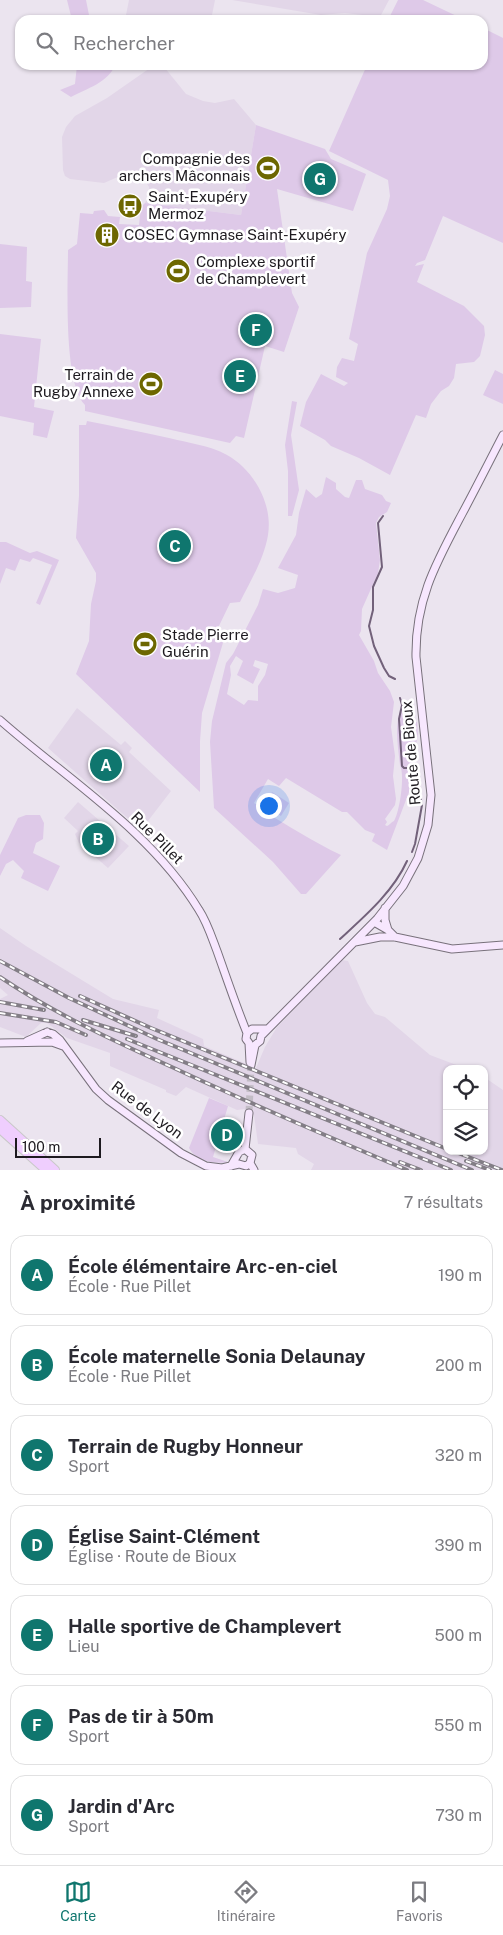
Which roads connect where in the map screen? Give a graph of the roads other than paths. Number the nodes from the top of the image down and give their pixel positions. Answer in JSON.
{"nodes":[{"id":1,"x":503,"y":435,"type":"edge"},
{"id":2,"x":0,"y":720,"type":"edge"},
{"id":3,"x":385,"y":908,"type":"junction"},
{"id":4,"x":372,"y":923,"type":"junction"},
{"id":5,"x":388,"y":930,"type":"junction"},
{"id":6,"x":380,"y":937,"type":"junction"},
{"id":7,"x":395,"y":937,"type":"junction"},
{"id":8,"x":354,"y":943,"type":"junction"},
{"id":9,"x":503,"y":945,"type":"edge"},
{"id":10,"x":47,"y":1032,"type":"junction"},
{"id":11,"x":254,"y":1032,"type":"junction"},
{"id":12,"x":42,"y":1042,"type":"junction"},
{"id":13,"x":0,"y":1043,"type":"edge"},
{"id":14,"x":23,"y":1043,"type":"junction"},
{"id":15,"x":63,"y":1046,"type":"junction"},
{"id":16,"x":249,"y":1113,"type":"tunnel mouth"},
{"id":17,"x":0,"y":1120,"type":"edge"},
{"id":18,"x":0,"y":1129,"type":"edge"},
{"id":19,"x":245,"y":1150,"type":"junction"},
{"id":20,"x":238,"y":1161,"type":"junction"},
{"id":21,"x":252,"y":1167,"type":"edge"},
{"id":22,"x":46,"y":1170,"type":"edge"},
{"id":23,"x":55,"y":1170,"type":"edge"}],
"edges":[{"from":1,"to":3,"type":"main road","name":"Route de Bioux"},
{"from":2,"to":11,"type":"main road","name":"Rue Pillet"},
{"from":3,"to":4,"type":"main road","name":"Route de Bioux"},
{"from":3,"to":5,"type":"main road"},
{"from":4,"to":5,"type":"main road"},
{"from":4,"to":6,"type":"main road"},
{"from":4,"to":8,"type":"main road","name":"Route de Bioux"},
{"from":5,"to":7,"type":"main road"},
{"from":6,"to":7,"type":"main road"},
{"from":6,"to":8,"type":"main road"},
{"from":7,"to":9,"type":"main road"},
{"from":8,"to":11,"type":"main road","name":"Route de Bioux"},
{"from":10,"to":12,"type":"main road"},
{"from":10,"to":14,"type":"main road"},
{"from":10,"to":15,"type":"main road","name":"Rue de Lyon"},
{"from":11,"to":11,"type":"main road"},
{"from":12,"to":14,"type":"main road"},
{"from":12,"to":15,"type":"main road"},
{"from":13,"to":14,"type":"main road"},
{"from":15,"to":20,"type":"main road","name":"Rue de Lyon"},
{"from":16,"to":19,"type":"main road"},
{"from":17,"to":23,"type":"main road"},
{"from":18,"to":22,"type":"main road"},
{"from":19,"to":20,"type":"main road","name":"Rue de Lyon"},
{"from":19,"to":21,"type":"main road"},
{"from":20,"to":21,"type":"main road"}]}
